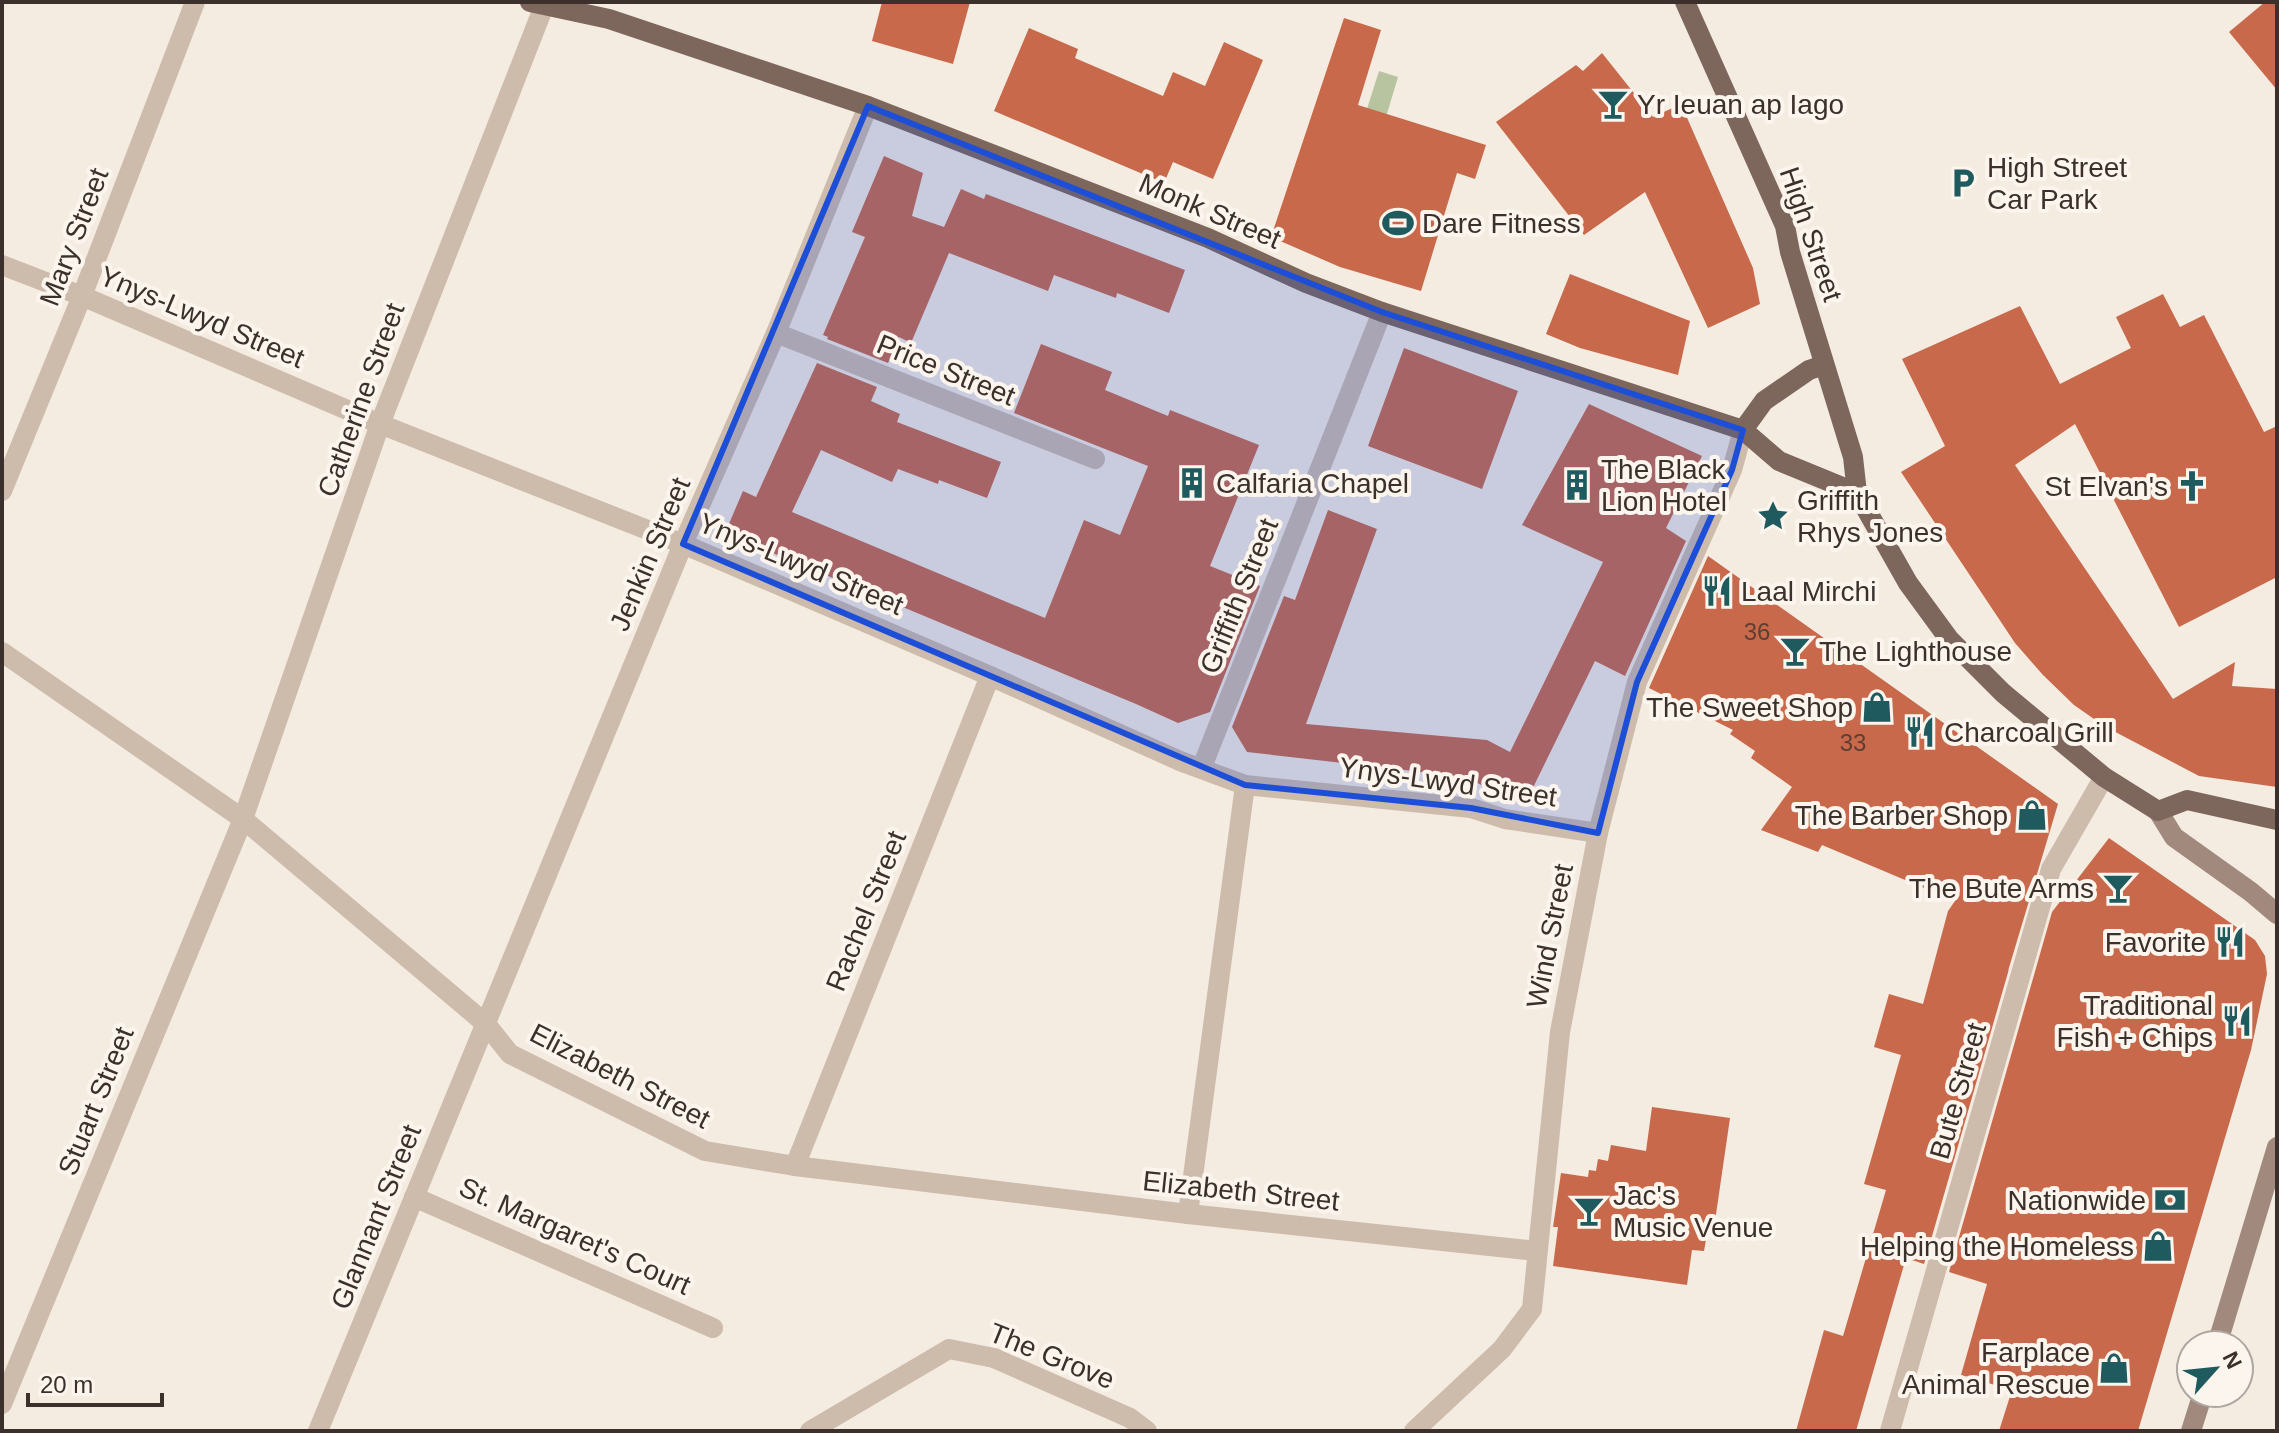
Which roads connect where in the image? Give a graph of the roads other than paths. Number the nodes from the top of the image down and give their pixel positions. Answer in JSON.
{"nodes":[{"id":1,"x":195,"y":2,"type":"edge"},
{"id":2,"x":1685,"y":2,"type":"edge"},
{"id":3,"x":537,"y":4,"type":"edge"},
{"id":4,"x":611,"y":10,"type":"edge"},
{"id":5,"x":868,"y":106,"type":"junction"},
{"id":6,"x":2,"y":265,"type":"edge"},
{"id":7,"x":82,"y":296,"type":"junction"},
{"id":8,"x":1382,"y":312,"type":"junction"},
{"id":9,"x":776,"y":333,"type":"junction"},
{"id":10,"x":1824,"y":365,"type":"junction"},
{"id":11,"x":380,"y":424,"type":"junction"},
{"id":12,"x":1743,"y":430,"type":"junction"},
{"id":13,"x":1095,"y":459,"type":"dead end"},
{"id":14,"x":2,"y":491,"type":"edge"},
{"id":15,"x":1857,"y":493,"type":"junction"},
{"id":16,"x":683,"y":544,"type":"junction"},
{"id":17,"x":2,"y":652,"type":"edge"},
{"id":18,"x":990,"y":676,"type":"junction"},
{"id":19,"x":1202,"y":767,"type":"junction"},
{"id":20,"x":2104,"y":777,"type":"junction"},
{"id":21,"x":1245,"y":785,"type":"junction"},
{"id":22,"x":2158,"y":811,"type":"junction"},
{"id":23,"x":243,"y":819,"type":"junction"},
{"id":24,"x":2277,"y":820,"type":"edge"},
{"id":25,"x":1598,"y":833,"type":"junction"},
{"id":26,"x":2277,"y":914,"type":"edge"},
{"id":27,"x":486,"y":1024,"type":"junction"},
{"id":28,"x":2277,"y":1147,"type":"edge"},
{"id":29,"x":795,"y":1166,"type":"junction"},
{"id":30,"x":414,"y":1197,"type":"junction"},
{"id":31,"x":1188,"y":1214,"type":"junction"},
{"id":32,"x":1537,"y":1251,"type":"junction"},
{"id":33,"x":713,"y":1328,"type":"dead end"},
{"id":34,"x":2222,"y":1329,"type":"edge"},
{"id":35,"x":2,"y":1404,"type":"edge"},
{"id":36,"x":2198,"y":1409,"type":"edge"},
{"id":37,"x":318,"y":1431,"type":"edge"},
{"id":38,"x":810,"y":1431,"type":"edge"},
{"id":39,"x":1147,"y":1431,"type":"edge"},
{"id":40,"x":1414,"y":1431,"type":"edge"},
{"id":41,"x":1890,"y":1431,"type":"edge"},
{"id":42,"x":2191,"y":1431,"type":"edge"}],
"edges":[{"from":1,"to":7,"type":"street","name":"Mary Street"},
{"from":2,"to":10,"type":"main road","name":"High Street"},
{"from":3,"to":4,"type":"main road","name":"Monk Street"},
{"from":3,"to":11,"type":"street","name":"Catherine Street"},
{"from":4,"to":5,"type":"main road","name":"Monk Street"},
{"from":5,"to":8,"type":"main road","name":"Monk Street"},
{"from":5,"to":9,"type":"street","name":"Jenkin Street"},
{"from":6,"to":7,"type":"street","name":"Ynys-Lwyd Street"},
{"from":7,"to":11,"type":"street","name":"Ynys-Lwyd Street"},
{"from":7,"to":14,"type":"street","name":"Mary Street"},
{"from":8,"to":12,"type":"main road","name":"Monk Street"},
{"from":8,"to":19,"type":"street","name":"Griffith Street"},
{"from":9,"to":13,"type":"street","name":"Price Street"},
{"from":9,"to":16,"type":"street","name":"Jenkin Street"},
{"from":10,"to":12,"type":"main road"},
{"from":10,"to":15,"type":"main road","name":"High Street"},
{"from":11,"to":16,"type":"street","name":"Ynys-Lwyd Street"},
{"from":11,"to":23,"type":"street","name":"Catherine Street"},
{"from":12,"to":15,"type":"main road","name":"Monk Street"},
{"from":12,"to":25,"type":"street","name":"Wind Street"},
{"from":15,"to":20,"type":"main road"},
{"from":16,"to":18,"type":"street","name":"Ynys-Lwyd Street"},
{"from":16,"to":27,"type":"street","name":"Jenkin Street"},
{"from":17,"to":23,"type":"street","name":"Elizabeth Street"},
{"from":18,"to":19,"type":"street","name":"Ynys-Lwyd Street"},
{"from":18,"to":29,"type":"street","name":"Rachel Street"},
{"from":19,"to":21,"type":"street","name":"Ynys-Lwyd Street"},
{"from":20,"to":22,"type":"main road"},
{"from":20,"to":41,"type":"street","name":"Bute Street"},
{"from":21,"to":25,"type":"street","name":"Ynys-Lwyd Street"},
{"from":21,"to":31,"type":"street"},
{"from":22,"to":24,"type":"main road"},
{"from":22,"to":26,"type":"main road"},
{"from":23,"to":27,"type":"street","name":"Elizabeth Street"},
{"from":23,"to":35,"type":"street","name":"Stuart Street"},
{"from":25,"to":32,"type":"street","name":"Wind Street"},
{"from":27,"to":29,"type":"street","name":"Elizabeth Street"},
{"from":27,"to":30,"type":"street","name":"Glannant Street"},
{"from":28,"to":34,"type":"main road"},
{"from":29,"to":31,"type":"street","name":"Elizabeth Street"},
{"from":30,"to":33,"type":"street","name":"St. Margaret's Court"},
{"from":30,"to":37,"type":"street","name":"Glannant Street"},
{"from":31,"to":32,"type":"street","name":"Elizabeth Street"},
{"from":32,"to":40,"type":"street","name":"Wind Street"},
{"from":36,"to":42,"type":"main road"},
{"from":38,"to":39,"type":"street","name":"The Grove"}]}
